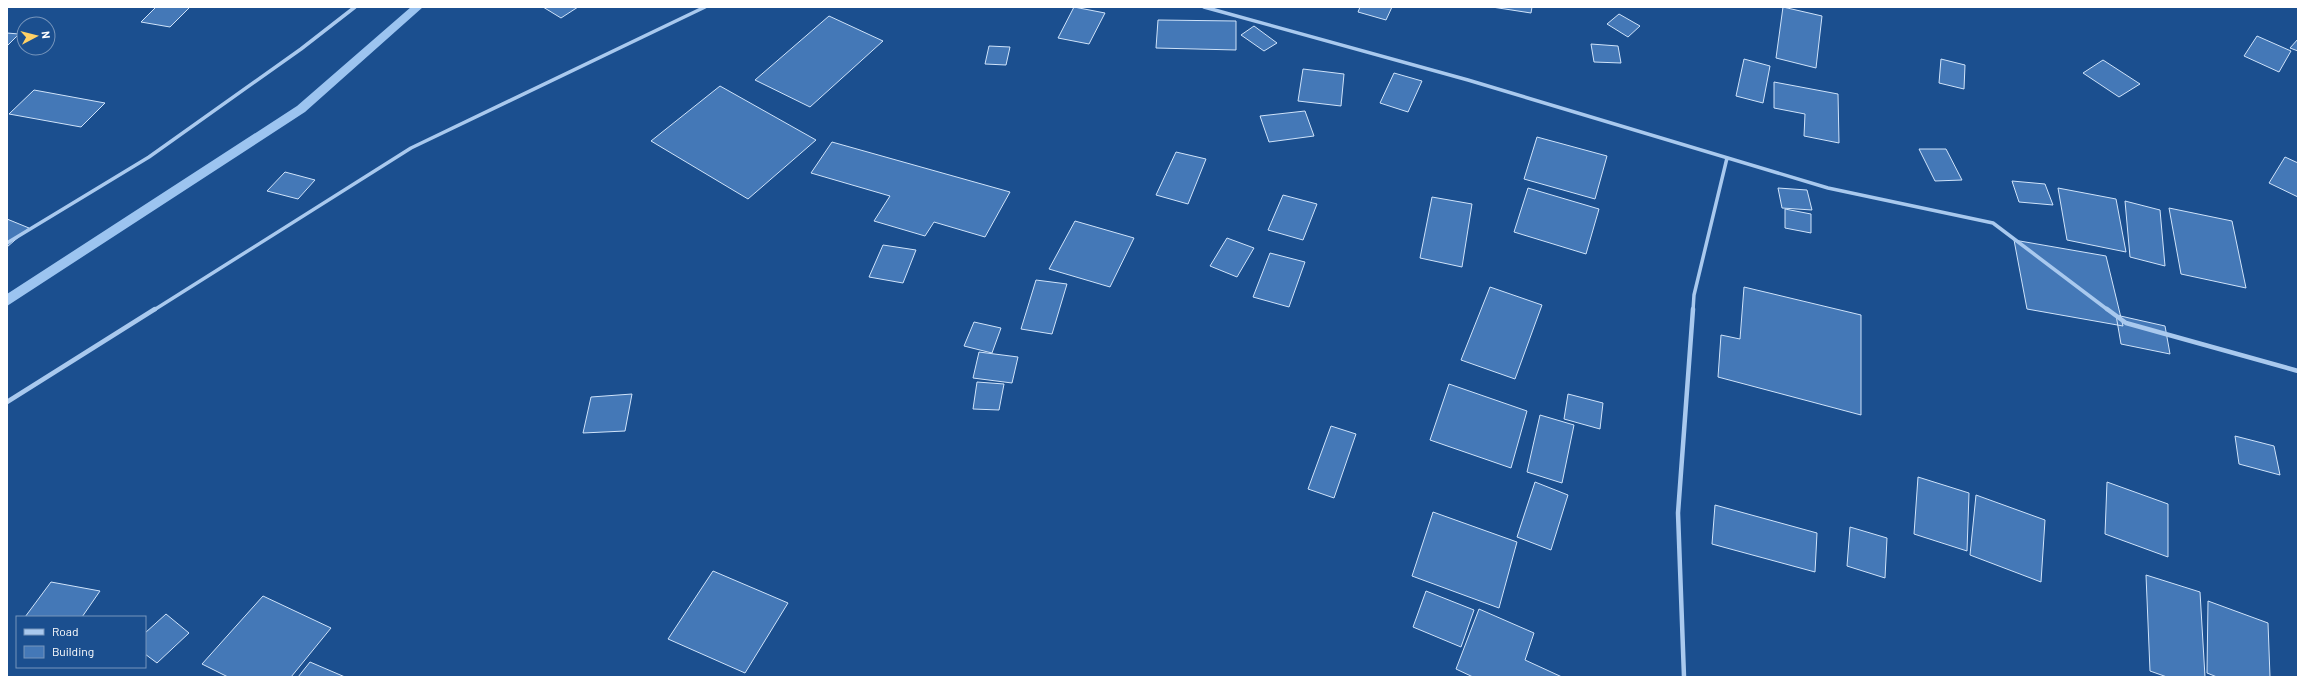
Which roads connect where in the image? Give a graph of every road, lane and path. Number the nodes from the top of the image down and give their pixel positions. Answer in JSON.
{"nodes":[{"id":1,"x":355,"y":7,"type":"edge"},
{"id":2,"x":705,"y":7,"type":"edge"},
{"id":3,"x":1204,"y":7,"type":"edge"},
{"id":4,"x":1727,"y":158,"type":"junction"},
{"id":5,"x":7,"y":243,"type":"edge"},
{"id":6,"x":2298,"y":371,"type":"edge"},
{"id":7,"x":7,"y":402,"type":"edge"},
{"id":8,"x":1684,"y":677,"type":"edge"}],
"edges":[{"from":1,"to":5,"type":"street"},
{"from":2,"to":7,"type":"street"},
{"from":3,"to":4,"type":"street"},
{"from":4,"to":6,"type":"street"},
{"from":4,"to":8,"type":"street"}]}
